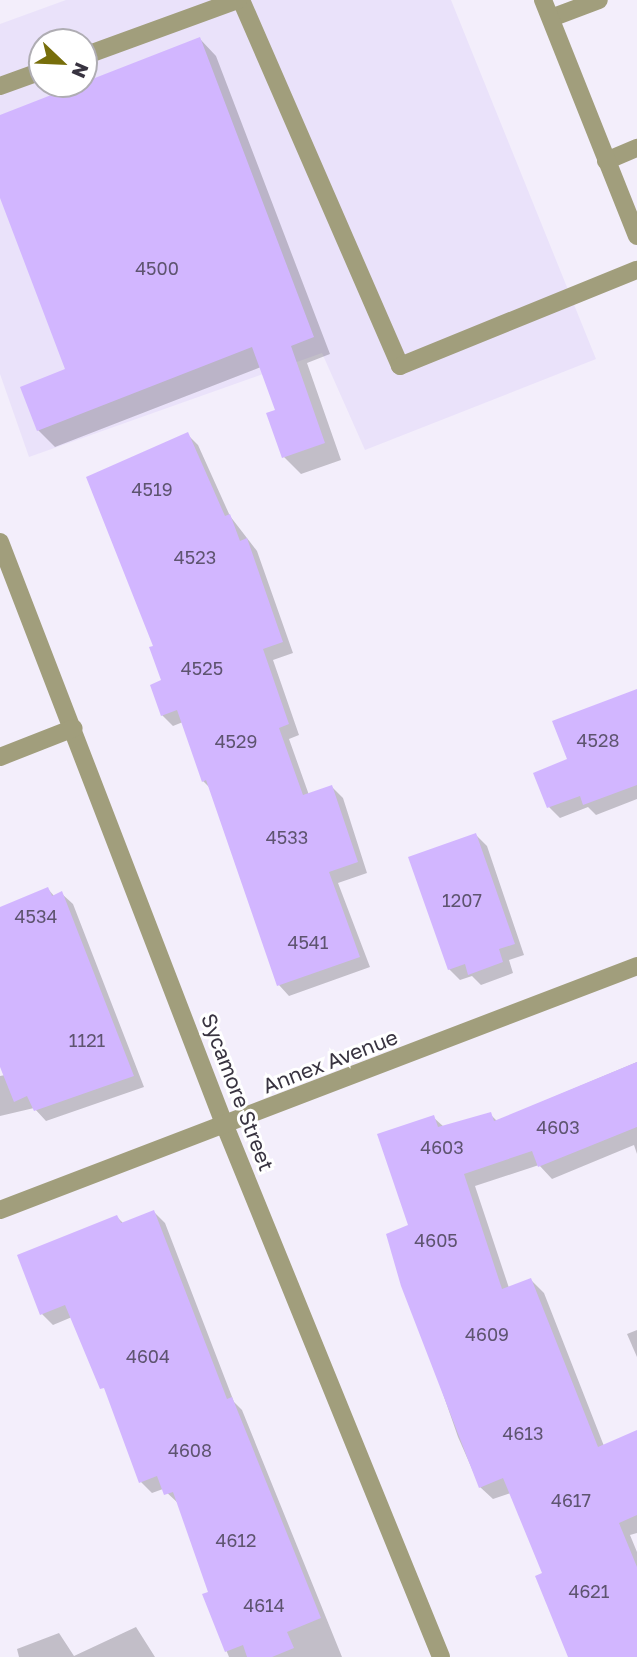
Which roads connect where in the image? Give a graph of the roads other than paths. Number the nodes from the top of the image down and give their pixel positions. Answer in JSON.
{"nodes":[{"id":1,"x":240,"y":0,"type":"edge"},
{"id":2,"x":543,"y":0,"type":"edge"},
{"id":3,"x":599,"y":0,"type":"edge"},
{"id":4,"x":551,"y":18,"type":"junction"},
{"id":5,"x":98,"y":51,"type":"edge"},
{"id":6,"x":28,"y":76,"type":"edge"},
{"id":7,"x":0,"y":86,"type":"edge"},
{"id":8,"x":637,"y":148,"type":"edge"},
{"id":9,"x":606,"y":161,"type":"junction"},
{"id":10,"x":637,"y":236,"type":"edge"},
{"id":11,"x":637,"y":270,"type":"edge"},
{"id":12,"x":0,"y":542,"type":"edge"},
{"id":13,"x":74,"y":728,"type":"junction"},
{"id":14,"x":0,"y":757,"type":"edge"},
{"id":15,"x":637,"y":966,"type":"edge"},
{"id":16,"x":225,"y":1126,"type":"junction"},
{"id":17,"x":0,"y":1210,"type":"edge"},
{"id":18,"x":441,"y":1657,"type":"edge"}],
"edges":[{"from":1,"to":5,"type":"street"},
{"from":1,"to":11,"type":"street"},
{"from":2,"to":4,"type":"street"},
{"from":3,"to":4,"type":"street"},
{"from":4,"to":9,"type":"street"},
{"from":6,"to":7,"type":"street"},
{"from":8,"to":9,"type":"street"},
{"from":9,"to":10,"type":"street"},
{"from":12,"to":13,"type":"street","name":"Sycamore Street"},
{"from":13,"to":14,"type":"street"},
{"from":13,"to":16,"type":"street","name":"Sycamore Street"},
{"from":15,"to":16,"type":"street","name":"Annex Avenue"},
{"from":16,"to":17,"type":"street","name":"Annex Avenue"},
{"from":16,"to":18,"type":"street","name":"Sycamore Street"}]}
